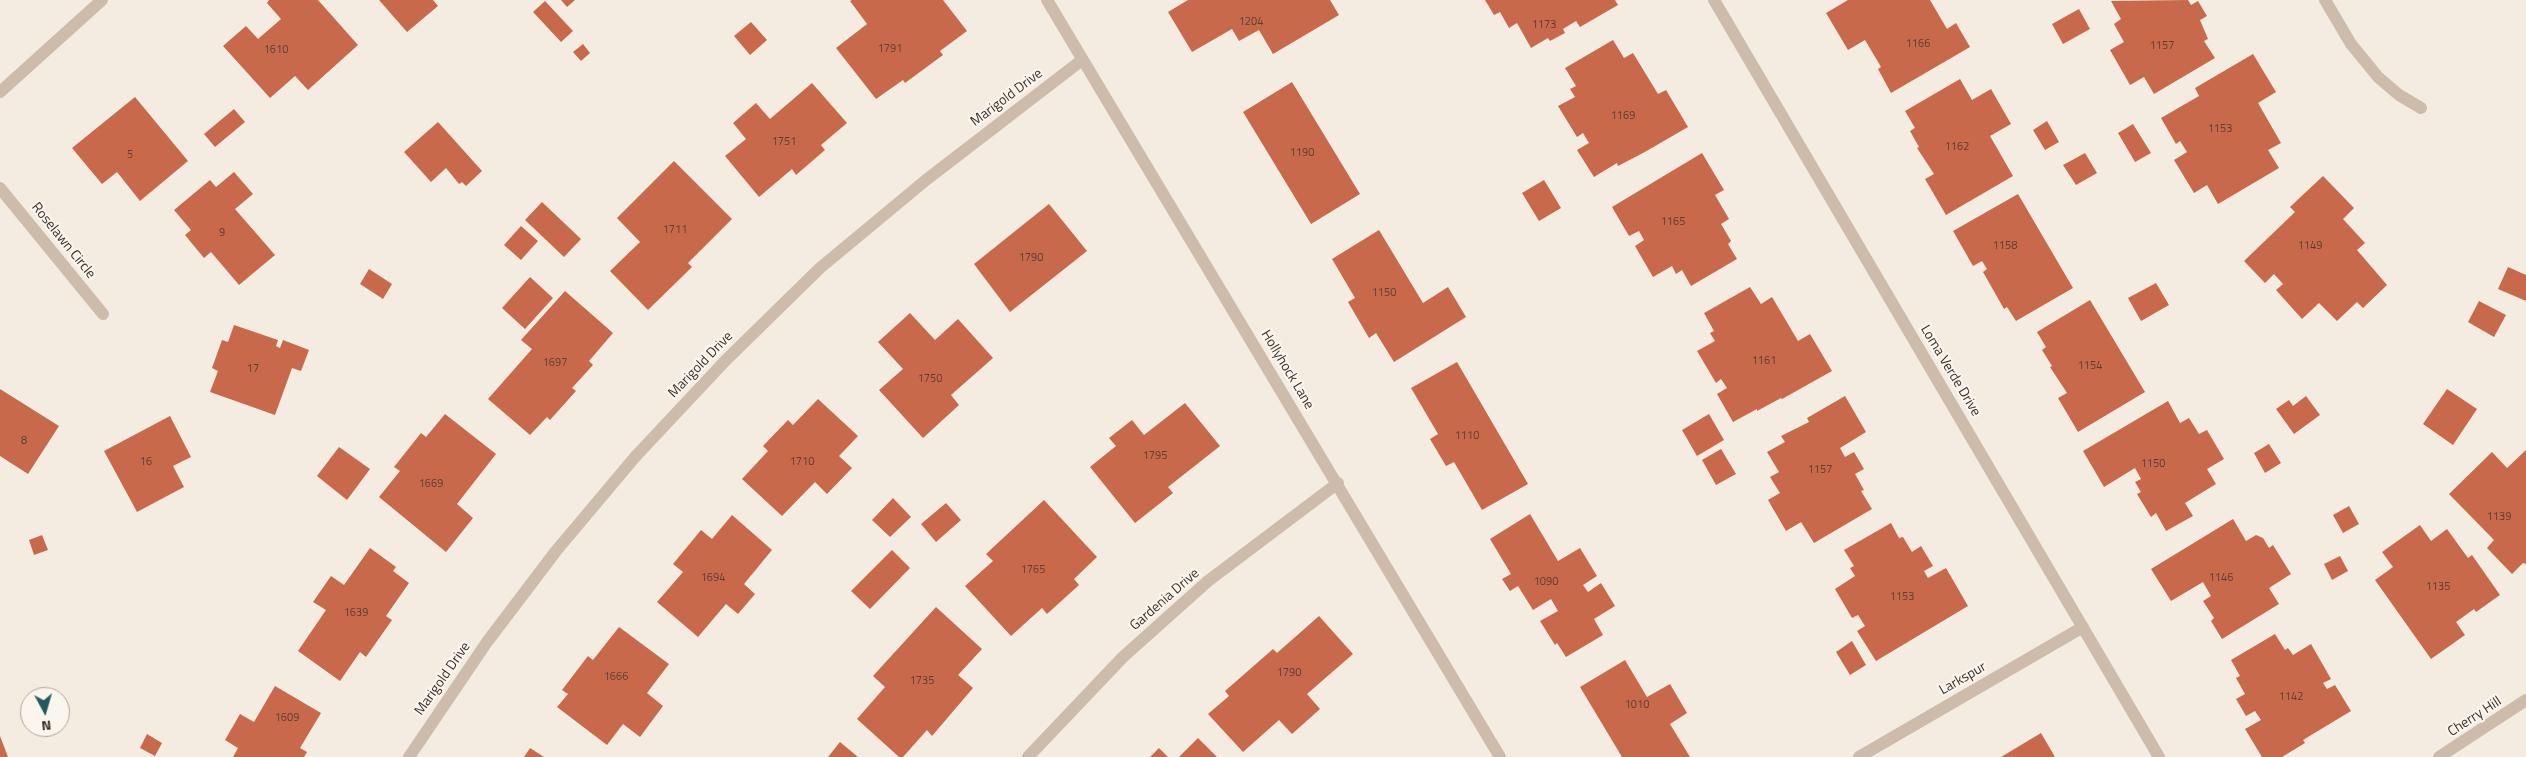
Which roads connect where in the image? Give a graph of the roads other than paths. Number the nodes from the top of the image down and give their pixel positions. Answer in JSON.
{"nodes":[{"id":1,"x":102,"y":0,"type":"edge"},
{"id":2,"x":1047,"y":0,"type":"edge"},
{"id":3,"x":1714,"y":0,"type":"edge"},
{"id":4,"x":2325,"y":0,"type":"edge"},
{"id":5,"x":1082,"y":60,"type":"junction"},
{"id":6,"x":0,"y":92,"type":"edge"},
{"id":7,"x":2422,"y":108,"type":"dead end"},
{"id":8,"x":0,"y":188,"type":"edge"},
{"id":9,"x":103,"y":314,"type":"dead end"},
{"id":10,"x":1338,"y":483,"type":"junction"},
{"id":11,"x":2083,"y":627,"type":"junction"},
{"id":12,"x":2526,"y":700,"type":"edge"},
{"id":13,"x":409,"y":757,"type":"edge"},
{"id":14,"x":1028,"y":757,"type":"edge"},
{"id":15,"x":1500,"y":757,"type":"edge"},
{"id":16,"x":1859,"y":757,"type":"edge"},
{"id":17,"x":2159,"y":757,"type":"edge"},
{"id":18,"x":2439,"y":757,"type":"edge"}],
"edges":[{"from":1,"to":6,"type":"street"},
{"from":2,"to":5,"type":"street","name":"Hollyhock Lane"},
{"from":3,"to":11,"type":"street","name":"Loma Verde Drive"},
{"from":4,"to":7,"type":"street"},
{"from":5,"to":10,"type":"street","name":"Hollyhock Lane"},
{"from":5,"to":13,"type":"street","name":"Marigold Drive"},
{"from":8,"to":9,"type":"street","name":"Roselawn Circle"},
{"from":10,"to":14,"type":"street","name":"Gardenia Drive"},
{"from":10,"to":15,"type":"street","name":"Hollyhock Lane"},
{"from":11,"to":16,"type":"street","name":"Larkspur"},
{"from":11,"to":17,"type":"street","name":"Loma Verde Drive"},
{"from":12,"to":18,"type":"street","name":"Cherry Hill"}]}
